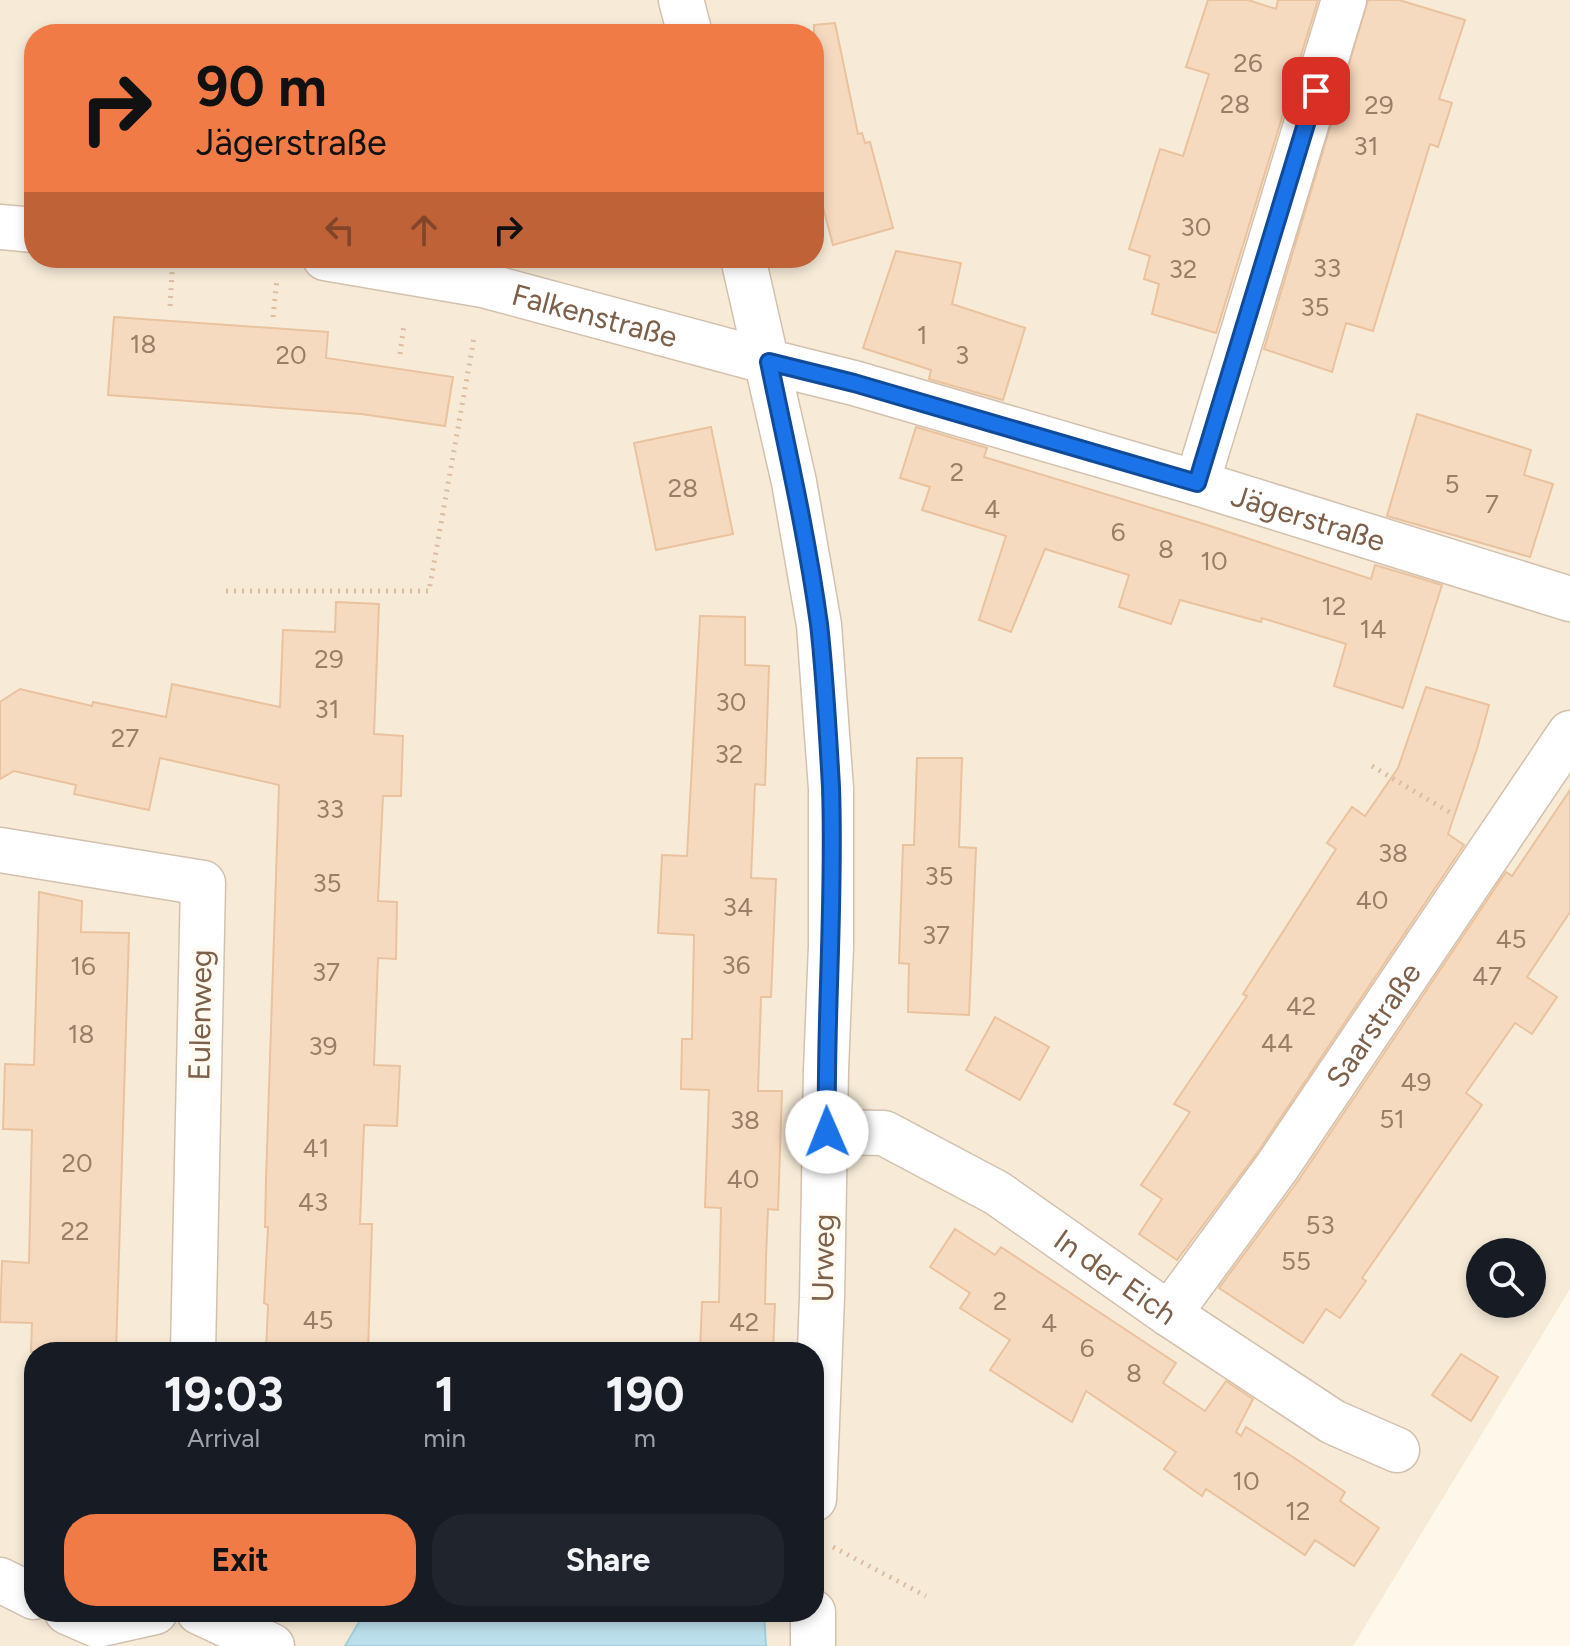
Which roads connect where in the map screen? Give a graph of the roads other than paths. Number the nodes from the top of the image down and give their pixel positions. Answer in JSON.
{"nodes":[{"id":1,"x":681,"y":0,"type":"edge"},
{"id":2,"x":1344,"y":0,"type":"edge"},
{"id":3,"x":687,"y":24,"type":"edge"},
{"id":4,"x":0,"y":227,"type":"edge"},
{"id":5,"x":24,"y":229,"type":"edge"},
{"id":6,"x":384,"y":268,"type":"edge"},
{"id":7,"x":746,"y":268,"type":"edge"},
{"id":8,"x":769,"y":362,"type":"junction"},
{"id":9,"x":1197,"y":483,"type":"junction"},
{"id":10,"x":1570,"y":599,"type":"edge"},
{"id":11,"x":1570,"y":733,"type":"edge"},
{"id":12,"x":0,"y":850,"type":"edge"},
{"id":13,"x":827,"y":1132,"type":"junction"},
{"id":14,"x":1169,"y":1314,"type":"junction"},
{"id":15,"x":193,"y":1342,"type":"edge"},
{"id":16,"x":820,"y":1342,"type":"edge"},
{"id":17,"x":1397,"y":1450,"type":"dead end"},
{"id":18,"x":0,"y":1580,"type":"edge"},
{"id":19,"x":24,"y":1592,"type":"edge"},
{"id":20,"x":90,"y":1622,"type":"edge"},
{"id":21,"x":110,"y":1622,"type":"edge"},
{"id":22,"x":220,"y":1622,"type":"edge"},
{"id":23,"x":813,"y":1622,"type":"edge"},
{"id":24,"x":272,"y":1646,"type":"edge"},
{"id":25,"x":813,"y":1646,"type":"edge"}],
"edges":[{"from":1,"to":3,"type":"street"},
{"from":2,"to":9,"type":"street"},
{"from":4,"to":5,"type":"street"},
{"from":6,"to":8,"type":"street","name":"Falkenstraße"},
{"from":7,"to":8,"type":"street","name":"Urweg"},
{"from":8,"to":9,"type":"street","name":"Jägerstraße"},
{"from":8,"to":13,"type":"street","name":"Urweg"},
{"from":9,"to":10,"type":"street","name":"Jägerstraße"},
{"from":11,"to":14,"type":"street","name":"Saarstraße"},
{"from":12,"to":15,"type":"street","name":"Eulenweg"},
{"from":13,"to":14,"type":"street","name":"In der Eich"},
{"from":13,"to":16,"type":"street","name":"Urweg"},
{"from":14,"to":17,"type":"street","name":"In der Eich"},
{"from":18,"to":19,"type":"street"},
{"from":20,"to":21,"type":"street"},
{"from":22,"to":24,"type":"street"},
{"from":23,"to":25,"type":"street"}]}
